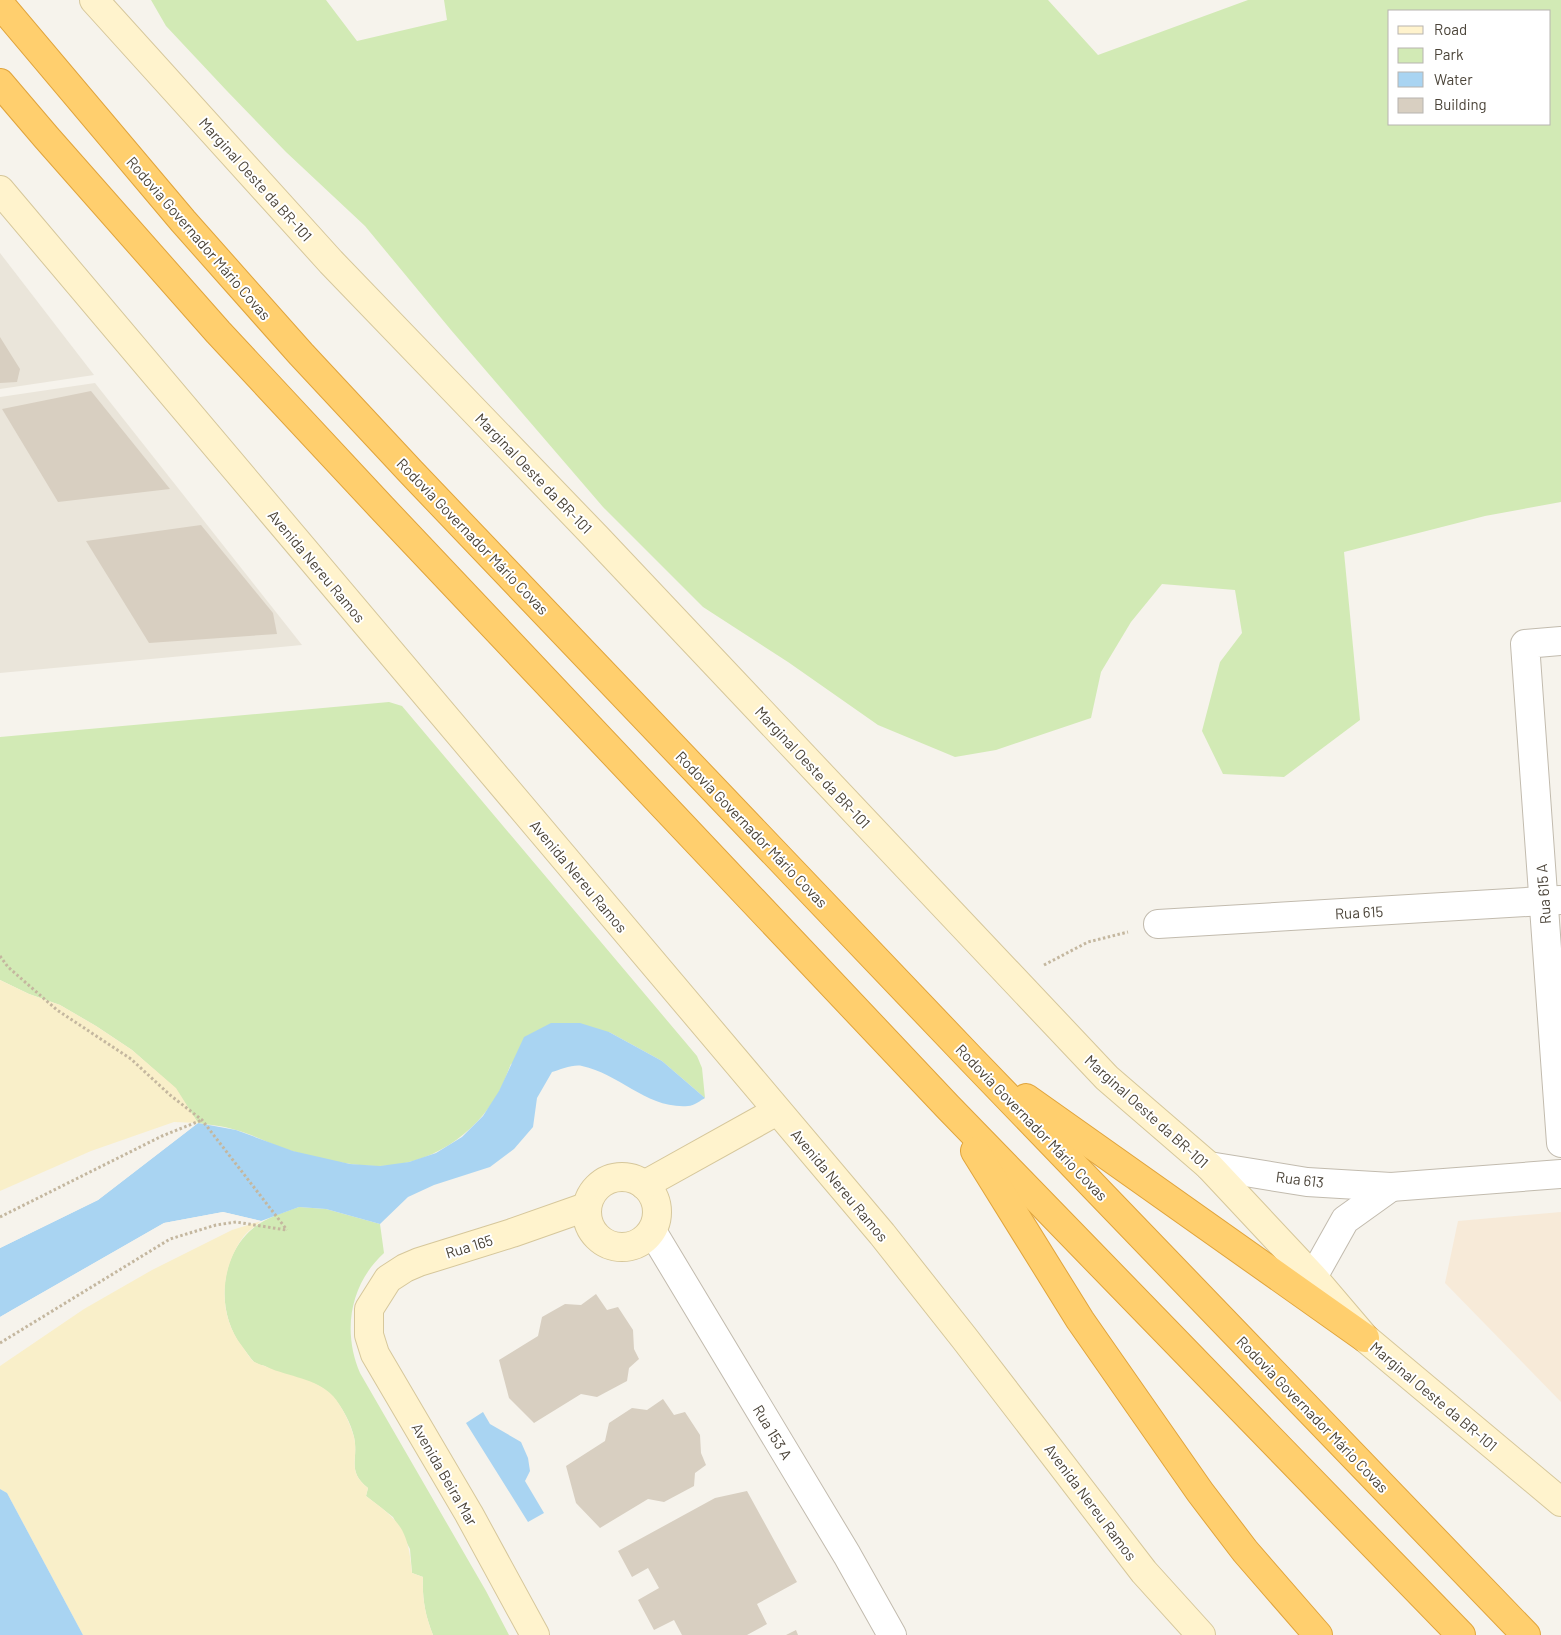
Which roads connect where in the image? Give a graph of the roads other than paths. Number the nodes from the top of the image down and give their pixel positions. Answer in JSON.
{"nodes":[{"id":1,"x":94,"y":0,"type":"edge"},
{"id":2,"x":0,"y":4,"type":"edge"},
{"id":3,"x":0,"y":82,"type":"edge"},
{"id":4,"x":0,"y":190,"type":"edge"},
{"id":5,"x":1561,"y":641,"type":"edge"},
{"id":6,"x":1552,"y":900,"type":"edge"},
{"id":7,"x":1158,"y":924,"type":"road end"},
{"id":8,"x":972,"y":1060,"type":"junction"},
{"id":9,"x":948,"y":1107,"type":"junction"},
{"id":10,"x":777,"y":1111,"type":"junction"},
{"id":11,"x":1561,"y":1144,"type":"edge"},
{"id":12,"x":1209,"y":1166,"type":"junction"},
{"id":13,"x":1561,"y":1174,"type":"edge"},
{"id":14,"x":644,"y":1185,"type":"junction"},
{"id":15,"x":1391,"y":1187,"type":"junction"},
{"id":16,"x":586,"y":1208,"type":"junction"},
{"id":17,"x":652,"y":1230,"type":"junction"},
{"id":18,"x":1313,"y":1277,"type":"junction"},
{"id":19,"x":370,"y":1309,"type":"joint"},
{"id":20,"x":1366,"y":1338,"type":"junction"},
{"id":21,"x":1561,"y":1502,"type":"edge"},
{"id":22,"x":1144,"y":1572,"type":"junction"},
{"id":23,"x":535,"y":1635,"type":"edge"},
{"id":24,"x":892,"y":1635,"type":"edge"},
{"id":25,"x":1184,"y":1635,"type":"edge"},
{"id":26,"x":1201,"y":1635,"type":"edge"},
{"id":27,"x":1318,"y":1635,"type":"edge"},
{"id":28,"x":1460,"y":1635,"type":"edge"},
{"id":29,"x":1526,"y":1635,"type":"edge"}],
"edges":[{"from":1,"to":12,"type":"main road","name":"Marginal Oeste da BR-101"},
{"from":2,"to":8,"type":"highway","name":"Rodovia Governador Mário Covas"},
{"from":3,"to":9,"type":"highway"},
{"from":4,"to":10,"type":"main road","name":"Avenida Nereu Ramos"},
{"from":5,"to":6,"type":"street","name":"Rua 615 A"},
{"from":6,"to":7,"type":"street","name":"Rua 615"},
{"from":6,"to":11,"type":"street","name":"Rua 615 A"},
{"from":8,"to":20,"type":"highway"},
{"from":8,"to":29,"type":"highway","name":"Rodovia Governador Mário Covas"},
{"from":9,"to":27,"type":"highway"},
{"from":9,"to":28,"type":"highway"},
{"from":10,"to":14,"type":"main road"},
{"from":10,"to":22,"type":"main road","name":"Avenida Nereu Ramos"},
{"from":12,"to":15,"type":"street","name":"Rua 613"},
{"from":12,"to":18,"type":"main road","name":"Marginal Oeste da BR-101"},
{"from":13,"to":15,"type":"street","name":"Rua 613"},
{"from":14,"to":16,"type":"main road"},
{"from":14,"to":17,"type":"main road"},
{"from":15,"to":18,"type":"street"},
{"from":16,"to":17,"type":"main road"},
{"from":16,"to":19,"type":"main road","name":"Rua 165"},
{"from":17,"to":24,"type":"street","name":"Rua 153 A"},
{"from":18,"to":20,"type":"main road","name":"Marginal Oeste da BR-101"},
{"from":19,"to":23,"type":"main road","name":"Avenida Beira Mar"},
{"from":20,"to":21,"type":"main road","name":"Marginal Oeste da BR-101"},
{"from":22,"to":25,"type":"main road","name":"Avenida Nereu Ramos"},
{"from":22,"to":26,"type":"main road","name":"Avenida Nereu Ramos"}]}
